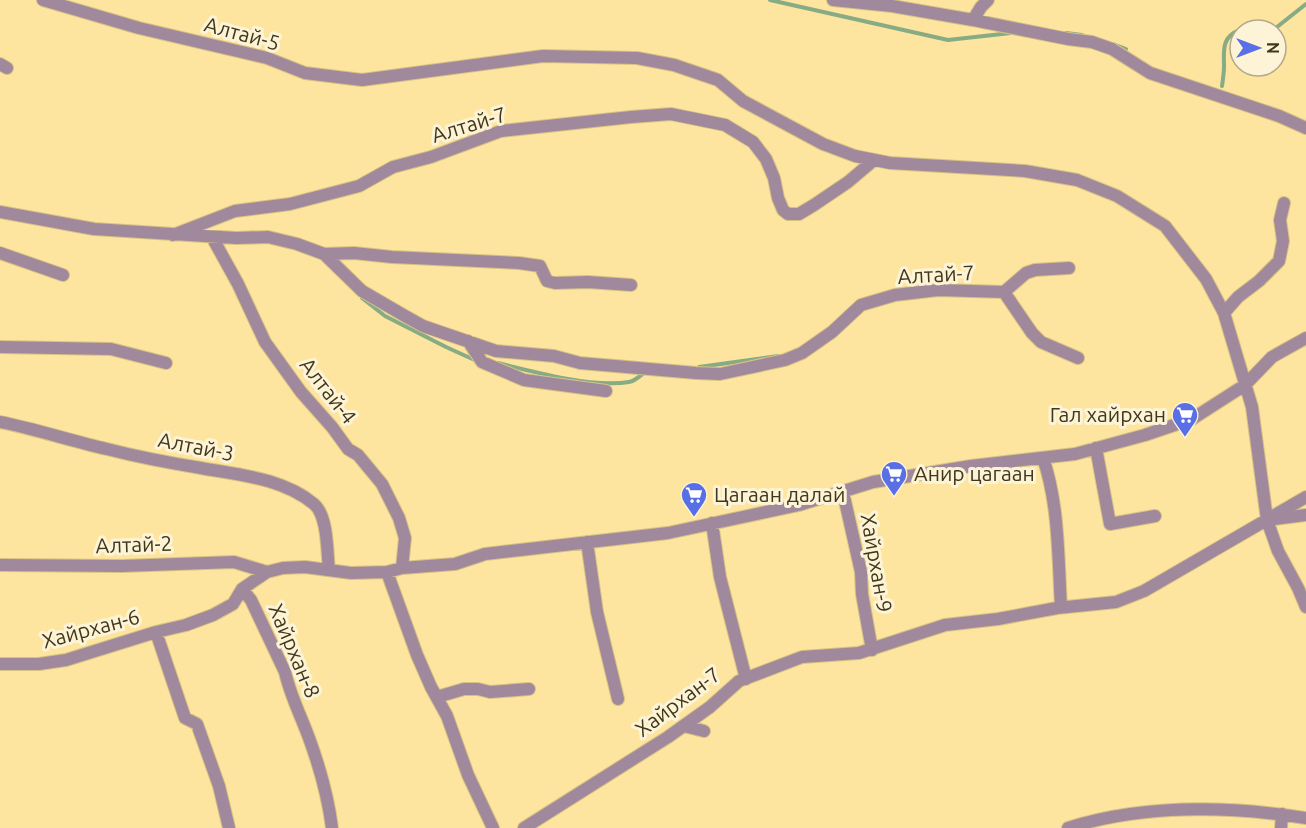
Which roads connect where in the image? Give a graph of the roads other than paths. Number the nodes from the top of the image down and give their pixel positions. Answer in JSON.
{"nodes":[{"id":1,"x":43,"y":0,"type":"edge"},
{"id":2,"x":833,"y":0,"type":"edge"},
{"id":3,"x":988,"y":0,"type":"edge"},
{"id":4,"x":974,"y":20,"type":"junction"},
{"id":5,"x":1306,"y":128,"type":"edge"},
{"id":6,"x":874,"y":160,"type":"junction"},
{"id":7,"x":1284,"y":203,"type":"dead end"},
{"id":8,"x":0,"y":212,"type":"edge"},
{"id":9,"x":173,"y":235,"type":"junction"},
{"id":10,"x":212,"y":237,"type":"junction"},
{"id":11,"x":0,"y":254,"type":"edge"},
{"id":12,"x":324,"y":254,"type":"junction"},
{"id":13,"x":1069,"y":268,"type":"dead end"},
{"id":14,"x":63,"y":275,"type":"dead end"},
{"id":15,"x":632,"y":285,"type":"dead end"},
{"id":16,"x":1004,"y":292,"type":"junction"},
{"id":17,"x":1224,"y":313,"type":"junction"},
{"id":18,"x":1306,"y":338,"type":"edge"},
{"id":19,"x":468,"y":341,"type":"junction"},
{"id":20,"x":0,"y":347,"type":"edge"},
{"id":21,"x":1078,"y":358,"type":"dead end"},
{"id":22,"x":166,"y":363,"type":"dead end"},
{"id":23,"x":1245,"y":385,"type":"junction"},
{"id":24,"x":606,"y":391,"type":"dead end"},
{"id":25,"x":0,"y":422,"type":"edge"},
{"id":26,"x":1096,"y":448,"type":"junction"},
{"id":27,"x":1043,"y":458,"type":"junction"},
{"id":28,"x":843,"y":492,"type":"junction"},
{"id":29,"x":1306,"y":497,"type":"edge"},
{"id":30,"x":1306,"y":515,"type":"edge"},
{"id":31,"x":1155,"y":516,"type":"dead end"},
{"id":32,"x":1267,"y":520,"type":"junction"},
{"id":33,"x":712,"y":523,"type":"junction"},
{"id":34,"x":587,"y":542,"type":"junction"},
{"id":35,"x":0,"y":565,"type":"edge"},
{"id":36,"x":402,"y":568,"type":"junction"},
{"id":37,"x":329,"y":570,"type":"junction"},
{"id":38,"x":267,"y":572,"type":"junction"},
{"id":39,"x":387,"y":572,"type":"junction"},
{"id":40,"x":242,"y":589,"type":"junction"},
{"id":41,"x":1061,"y":607,"type":"junction"},
{"id":42,"x":1306,"y":607,"type":"edge"},
{"id":43,"x":156,"y":632,"type":"junction"},
{"id":44,"x":872,"y":650,"type":"junction"},
{"id":45,"x":0,"y":664,"type":"edge"},
{"id":46,"x":746,"y":679,"type":"junction"},
{"id":47,"x":529,"y":689,"type":"dead end"},
{"id":48,"x":436,"y":697,"type":"junction"},
{"id":49,"x":618,"y":699,"type":"dead end"},
{"id":50,"x":684,"y":726,"type":"junction"},
{"id":51,"x":704,"y":731,"type":"dead end"},
{"id":52,"x":1282,"y":814,"type":"junction"},
{"id":53,"x":1306,"y":818,"type":"edge"},
{"id":54,"x":229,"y":828,"type":"edge"},
{"id":55,"x":332,"y":828,"type":"edge"},
{"id":56,"x":493,"y":828,"type":"edge"},
{"id":57,"x":524,"y":828,"type":"edge"},
{"id":58,"x":1068,"y":828,"type":"edge"},
{"id":59,"x":1281,"y":828,"type":"edge"}],
"edges":[{"from":1,"to":6,"type":"street","name":"Алтай-5"},
{"from":2,"to":4,"type":"street"},
{"from":3,"to":4,"type":"street"},
{"from":4,"to":5,"type":"street"},
{"from":6,"to":9,"type":"street","name":"Алтай-7"},
{"from":6,"to":17,"type":"street"},
{"from":7,"to":17,"type":"street"},
{"from":8,"to":9,"type":"street"},
{"from":9,"to":10,"type":"street","name":"Алтай-7"},
{"from":10,"to":12,"type":"street","name":"Алтай-7"},
{"from":10,"to":36,"type":"street","name":"Алтай-4"},
{"from":11,"to":14,"type":"street"},
{"from":12,"to":15,"type":"street","name":"Алтай-7"},
{"from":12,"to":19,"type":"street","name":"Алтай-7"},
{"from":13,"to":16,"type":"street"},
{"from":16,"to":19,"type":"street","name":"Алтай-7"},
{"from":16,"to":21,"type":"street","name":"Алтай-7"},
{"from":17,"to":23,"type":"street"},
{"from":18,"to":23,"type":"street","name":"Хайрхан-9"},
{"from":19,"to":24,"type":"street"},
{"from":20,"to":22,"type":"street"},
{"from":23,"to":26,"type":"street","name":"Хайрхан-9"},
{"from":23,"to":32,"type":"street"},
{"from":25,"to":37,"type":"street","name":"Алтай-3"},
{"from":26,"to":27,"type":"street","name":"Хайрхан-9"},
{"from":26,"to":31,"type":"street"},
{"from":27,"to":28,"type":"street","name":"Хайрхан-9"},
{"from":27,"to":41,"type":"street"},
{"from":28,"to":33,"type":"street"},
{"from":28,"to":44,"type":"street","name":"Хайрхан-9"},
{"from":29,"to":32,"type":"street","name":"Хайрхан-9"},
{"from":30,"to":32,"type":"street"},
{"from":32,"to":41,"type":"street","name":"Хайрхан-9"},
{"from":32,"to":42,"type":"street"},
{"from":33,"to":34,"type":"street"},
{"from":33,"to":46,"type":"street"},
{"from":34,"to":36,"type":"street"},
{"from":34,"to":49,"type":"street"},
{"from":35,"to":38,"type":"street","name":"Алтай-2"},
{"from":36,"to":39,"type":"street"},
{"from":37,"to":38,"type":"street"},
{"from":37,"to":39,"type":"street"},
{"from":38,"to":40,"type":"street"},
{"from":39,"to":48,"type":"street"},
{"from":40,"to":43,"type":"street","name":"Хайрхан-8"},
{"from":40,"to":55,"type":"street","name":"Хайрхан-8"},
{"from":41,"to":44,"type":"street","name":"Хайрхан-9"},
{"from":43,"to":45,"type":"street","name":"Хайрхан-6"},
{"from":43,"to":54,"type":"street"},
{"from":44,"to":46,"type":"street","name":"Хайрхан-7"},
{"from":46,"to":50,"type":"street","name":"Хайрхан-7"},
{"from":47,"to":48,"type":"street"},
{"from":48,"to":56,"type":"street"},
{"from":50,"to":51,"type":"street"},
{"from":50,"to":57,"type":"street","name":"Хайрхан-7"},
{"from":52,"to":53,"type":"street"},
{"from":52,"to":58,"type":"street"},
{"from":52,"to":59,"type":"street"}]}
